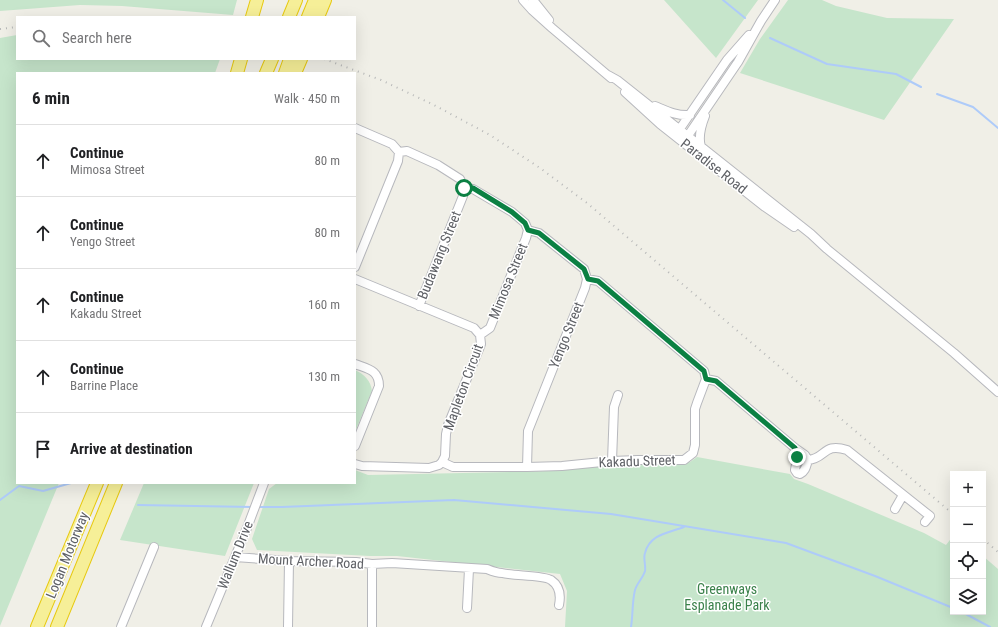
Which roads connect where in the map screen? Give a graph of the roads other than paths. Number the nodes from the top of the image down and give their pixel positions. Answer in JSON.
{"nodes":[{"id":1,"x":257,"y":0,"type":"edge"},
{"id":2,"x":296,"y":0,"type":"edge"},
{"id":3,"x":315,"y":0,"type":"edge"},
{"id":4,"x":325,"y":0,"type":"edge"},
{"id":5,"x":523,"y":0,"type":"edge"},
{"id":6,"x":533,"y":0,"type":"edge"},
{"id":7,"x":775,"y":0,"type":"edge"},
{"id":8,"x":252,"y":16,"type":"edge"},
{"id":9,"x":289,"y":16,"type":"edge"},
{"id":10,"x":308,"y":16,"type":"edge"},
{"id":11,"x":318,"y":16,"type":"edge"},
{"id":12,"x":762,"y":21,"type":"junction"},
{"id":13,"x":568,"y":42,"type":"junction"},
{"id":14,"x":241,"y":60,"type":"edge"},
{"id":15,"x":272,"y":60,"type":"edge"},
{"id":16,"x":290,"y":60,"type":"edge"},
{"id":17,"x":300,"y":60,"type":"edge"},
{"id":18,"x":237,"y":72,"type":"edge"},
{"id":19,"x":266,"y":72,"type":"edge"},
{"id":20,"x":285,"y":72,"type":"edge"},
{"id":21,"x":294,"y":72,"type":"edge"},
{"id":22,"x":608,"y":75,"type":"junction"},
{"id":23,"x":645,"y":102,"type":"junction"},
{"id":24,"x":708,"y":106,"type":"junction"},
{"id":25,"x":690,"y":115,"type":"junction"},
{"id":26,"x":356,"y":128,"type":"edge"},
{"id":27,"x":677,"y":133,"type":"junction"},
{"id":28,"x":685,"y":139,"type":"junction"},
{"id":29,"x":701,"y":147,"type":"junction"},
{"id":30,"x":398,"y":152,"type":"junction"},
{"id":31,"x":464,"y":188,"type":"junction"},
{"id":32,"x":528,"y":230,"type":"junction"},
{"id":33,"x":826,"y":248,"type":"junction"},
{"id":34,"x":356,"y":265,"type":"edge"},
{"id":35,"x":588,"y":279,"type":"junction"},
{"id":36,"x":356,"y":280,"type":"edge"},
{"id":37,"x":419,"y":306,"type":"junction"},
{"id":38,"x":480,"y":335,"type":"junction"},
{"id":39,"x":356,"y":364,"type":"edge"},
{"id":40,"x":706,"y":379,"type":"junction"},
{"id":41,"x":998,"y":392,"type":"edge"},
{"id":42,"x":618,"y":395,"type":"dead end"},
{"id":43,"x":356,"y":444,"type":"edge"},
{"id":44,"x":795,"y":448,"type":"junction"},
{"id":45,"x":808,"y":460,"type":"junction"},
{"id":46,"x":612,"y":461,"type":"junction"},
{"id":47,"x":442,"y":462,"type":"junction"},
{"id":48,"x":356,"y":464,"type":"edge"},
{"id":49,"x":527,"y":467,"type":"junction"},
{"id":50,"x":97,"y":484,"type":"edge"},
{"id":51,"x":116,"y":484,"type":"edge"},
{"id":52,"x":264,"y":484,"type":"edge"},
{"id":53,"x":903,"y":495,"type":"junction"},
{"id":54,"x":895,"y":509,"type":"dead end"},
{"id":55,"x":925,"y":522,"type":"dead end"},
{"id":56,"x":154,"y":547,"type":"dead end"},
{"id":57,"x":235,"y":557,"type":"junction"},
{"id":58,"x":289,"y":561,"type":"junction"},
{"id":59,"x":372,"y":564,"type":"junction"},
{"id":60,"x":469,"y":569,"type":"junction"},
{"id":61,"x":560,"y":605,"type":"dead end"},
{"id":62,"x":467,"y":608,"type":"dead end"},
{"id":63,"x":38,"y":627,"type":"edge"},
{"id":64,"x":57,"y":627,"type":"edge"},
{"id":65,"x":121,"y":627,"type":"edge"},
{"id":66,"x":206,"y":627,"type":"edge"},
{"id":67,"x":288,"y":627,"type":"edge"},
{"id":68,"x":372,"y":627,"type":"edge"}],
"edges":[{"from":1,"to":8,"type":"highway"},
{"from":2,"to":9,"type":"highway"},
{"from":3,"to":10,"type":"highway"},
{"from":4,"to":11,"type":"highway"},
{"from":5,"to":13,"type":"street","name":"Paradise Road"},
{"from":6,"to":13,"type":"street","name":"Paradise Road"},
{"from":7,"to":12,"type":"street"},
{"from":12,"to":24,"type":"street"},
{"from":12,"to":25,"type":"street"},
{"from":13,"to":22,"type":"street","name":"Paradise Road"},
{"from":14,"to":18,"type":"highway"},
{"from":15,"to":19,"type":"highway"},
{"from":16,"to":20,"type":"highway"},
{"from":17,"to":21,"type":"highway"},
{"from":22,"to":23,"type":"street","name":"Paradise Road"},
{"from":22,"to":27,"type":"street","name":"Paradise Road"},
{"from":23,"to":25,"type":"street"},
{"from":23,"to":27,"type":"street","name":"Paradise Road"},
{"from":24,"to":28,"type":"street"},
{"from":24,"to":29,"type":"street"},
{"from":25,"to":27,"type":"street"},
{"from":26,"to":30,"type":"street"},
{"from":27,"to":28,"type":"street","name":"Paradise Road"},
{"from":28,"to":29,"type":"street","name":"Paradise Road"},
{"from":28,"to":33,"type":"street","name":"Paradise Road"},
{"from":29,"to":33,"type":"street","name":"Paradise Road"},
{"from":30,"to":31,"type":"street"},
{"from":30,"to":34,"type":"street"},
{"from":31,"to":32,"type":"street","name":"Mimosa Street"},
{"from":31,"to":37,"type":"street","name":"Budawang Street"},
{"from":32,"to":35,"type":"street"},
{"from":32,"to":38,"type":"street","name":"Mimosa Street"},
{"from":33,"to":41,"type":"street","name":"Paradise Road"},
{"from":35,"to":40,"type":"street"},
{"from":35,"to":49,"type":"street","name":"Yengo Street"},
{"from":36,"to":37,"type":"street","name":"Mapleton Circuit"},
{"from":37,"to":38,"type":"street","name":"Mapleton Circuit"},
{"from":38,"to":47,"type":"street","name":"Mapleton Circuit"},
{"from":39,"to":43,"type":"street"},
{"from":40,"to":44,"type":"street"},
{"from":40,"to":46,"type":"street","name":"Kakadu Street"},
{"from":42,"to":46,"type":"street"},
{"from":44,"to":45,"type":"street"},
{"from":44,"to":45,"type":"street"},
{"from":45,"to":53,"type":"street"},
{"from":46,"to":49,"type":"street","name":"Kakadu Street"},
{"from":47,"to":48,"type":"street"},
{"from":47,"to":49,"type":"street","name":"Kakadu Street"},
{"from":50,"to":63,"type":"highway","name":"Logan Motorway"},
{"from":51,"to":64,"type":"highway","name":"Logan Motorway"},
{"from":52,"to":57,"type":"street","name":"Wallum Drive"},
{"from":53,"to":54,"type":"street"},
{"from":53,"to":55,"type":"street"},
{"from":56,"to":65,"type":"street"},
{"from":57,"to":58,"type":"street","name":"Mount Archer Road"},
{"from":57,"to":66,"type":"street","name":"Wallum Drive"},
{"from":58,"to":59,"type":"street","name":"Mount Archer Road"},
{"from":58,"to":67,"type":"street"},
{"from":59,"to":60,"type":"street"},
{"from":59,"to":68,"type":"street","name":"Mount Archer Road"},
{"from":60,"to":61,"type":"street"},
{"from":60,"to":62,"type":"street"}]}
